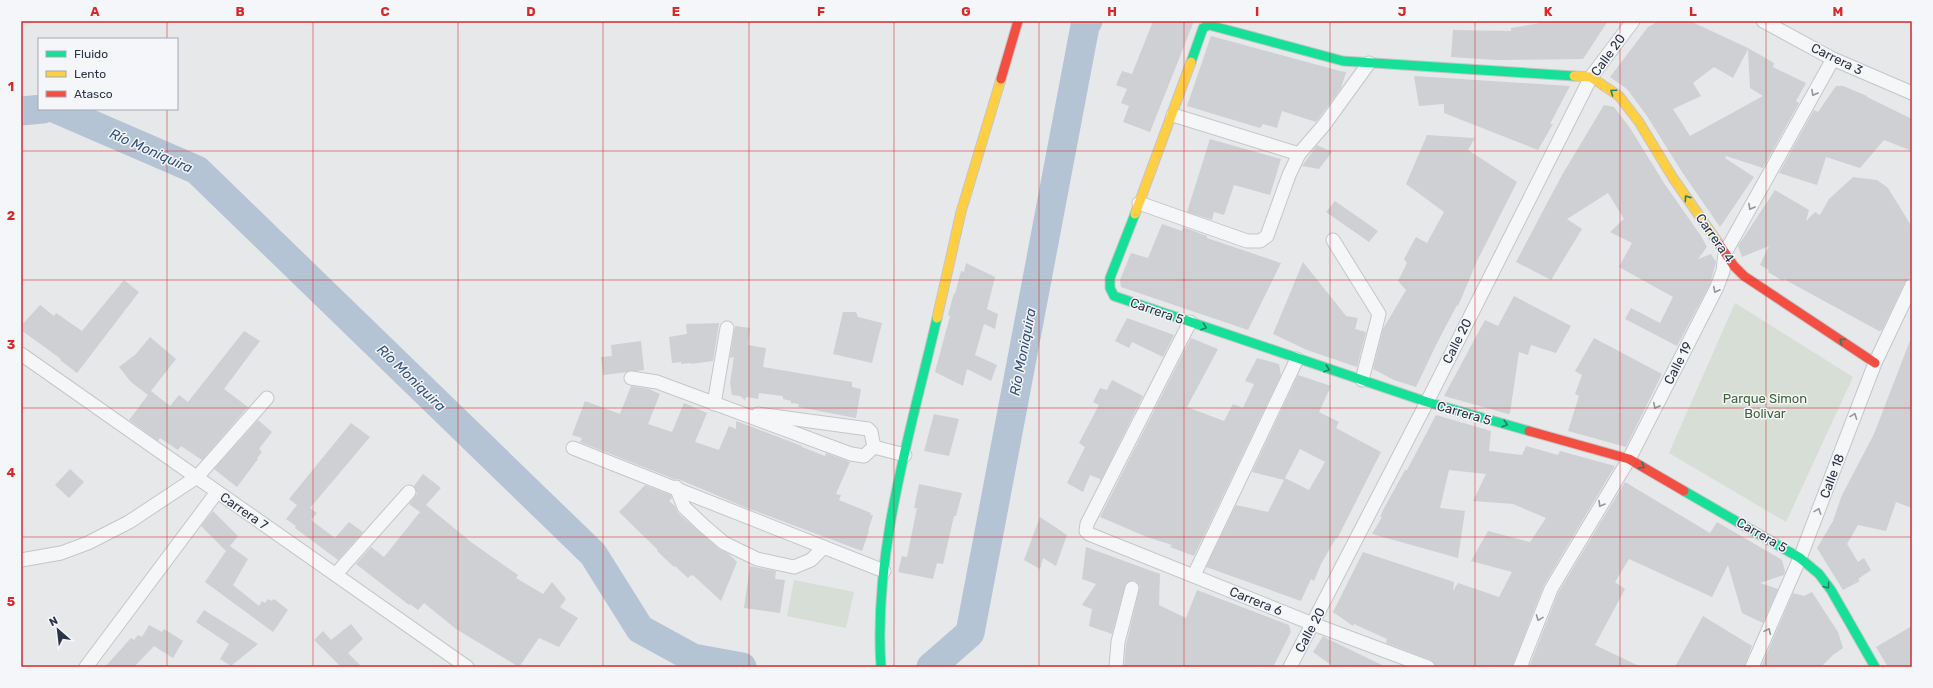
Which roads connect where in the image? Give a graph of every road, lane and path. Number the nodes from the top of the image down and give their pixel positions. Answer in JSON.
{"nodes":[{"id":1,"x":1018,"y":21,"type":"edge"},
{"id":2,"x":1633,"y":21,"type":"edge"},
{"id":3,"x":1763,"y":21,"type":"edge"},
{"id":4,"x":1833,"y":59,"type":"junction"},
{"id":5,"x":1369,"y":63,"type":"junction"},
{"id":6,"x":1591,"y":77,"type":"junction"},
{"id":7,"x":1912,"y":93,"type":"edge"},
{"id":8,"x":1173,"y":115,"type":"junction"},
{"id":9,"x":1299,"y":154,"type":"junction"},
{"id":10,"x":1139,"y":203,"type":"junction"},
{"id":11,"x":1333,"y":240,"type":"dead end"},
{"id":12,"x":1726,"y":253,"type":"junction"},
{"id":13,"x":1912,"y":285,"type":"edge"},
{"id":14,"x":1190,"y":322,"type":"junction"},
{"id":15,"x":727,"y":328,"type":"dead end"},
{"id":16,"x":21,"y":354,"type":"edge"},
{"id":17,"x":1297,"y":359,"type":"junction"},
{"id":18,"x":1875,"y":363,"type":"junction"},
{"id":19,"x":632,"y":378,"type":"dead end"},
{"id":20,"x":1362,"y":380,"type":"junction"},
{"id":21,"x":267,"y":398,"type":"dead end"},
{"id":22,"x":1427,"y":402,"type":"junction"},
{"id":23,"x":714,"y":404,"type":"junction"},
{"id":24,"x":735,"y":412,"type":"junction"},
{"id":25,"x":874,"y":447,"type":"junction"},
{"id":26,"x":573,"y":448,"type":"dead end"},
{"id":27,"x":905,"y":455,"type":"junction"},
{"id":28,"x":1629,"y":459,"type":"junction"},
{"id":29,"x":197,"y":477,"type":"junction"},
{"id":30,"x":676,"y":487,"type":"junction"},
{"id":31,"x":217,"y":492,"type":"junction"},
{"id":32,"x":409,"y":492,"type":"dead end"},
{"id":33,"x":824,"y":547,"type":"junction"},
{"id":34,"x":1800,"y":558,"type":"junction"},
{"id":35,"x":21,"y":560,"type":"edge"},
{"id":36,"x":884,"y":571,"type":"junction"},
{"id":37,"x":336,"y":574,"type":"junction"},
{"id":38,"x":1194,"y":575,"type":"junction"},
{"id":39,"x":1132,"y":588,"type":"dead end"},
{"id":40,"x":1313,"y":624,"type":"junction"},
{"id":41,"x":86,"y":667,"type":"edge"},
{"id":42,"x":467,"y":667,"type":"edge"},
{"id":43,"x":881,"y":667,"type":"edge"},
{"id":44,"x":1116,"y":667,"type":"edge"},
{"id":45,"x":1290,"y":667,"type":"edge"},
{"id":46,"x":1428,"y":667,"type":"edge"},
{"id":47,"x":1520,"y":667,"type":"edge"},
{"id":48,"x":1752,"y":667,"type":"edge"},
{"id":49,"x":1875,"y":667,"type":"edge"}],
"edges":[{"from":1,"to":27,"type":"street"},
{"from":2,"to":6,"type":"street","name":"Calle 20"},
{"from":3,"to":4,"type":"street","name":"Carrera 3"},
{"from":4,"to":7,"type":"street","name":"Carrera 3"},
{"from":4,"to":12,"type":"street","name":"Calle 19","one_way":true},
{"from":5,"to":6,"type":"street"},
{"from":5,"to":8,"type":"street"},
{"from":5,"to":9,"type":"street"},
{"from":12,"to":6,"type":"street","name":"Carrera 4","one_way":true},
{"from":6,"to":22,"type":"street","name":"Calle 20"},
{"from":8,"to":9,"type":"street"},
{"from":8,"to":10,"type":"street"},
{"from":9,"to":10,"type":"street"},
{"from":10,"to":14,"type":"street","name":"Carrera 5"},
{"from":11,"to":20,"type":"street"},
{"from":18,"to":12,"type":"street","name":"Carrera 4","one_way":true},
{"from":12,"to":28,"type":"street","name":"Calle 19","one_way":true},
{"from":13,"to":18,"type":"street","name":"Calle 18"},
{"from":14,"to":17,"type":"street","name":"Carrera 5","one_way":true},
{"from":14,"to":38,"type":"street","name":"Carrera 6"},
{"from":15,"to":23,"type":"street"},
{"from":16,"to":29,"type":"street","name":"Carrera 7"},
{"from":17,"to":20,"type":"street","name":"Carrera 5","one_way":true},
{"from":17,"to":38,"type":"street"},
{"from":34,"to":18,"type":"street","name":"Calle 18","one_way":true},
{"from":19,"to":23,"type":"street"},
{"from":20,"to":22,"type":"street","name":"Carrera 5"},
{"from":21,"to":29,"type":"street"},
{"from":22,"to":28,"type":"street","name":"Carrera 5","one_way":true},
{"from":22,"to":40,"type":"street","name":"Calle 20"},
{"from":23,"to":24,"type":"street"},
{"from":24,"to":25,"type":"street"},
{"from":24,"to":25,"type":"street"},
{"from":25,"to":27,"type":"street"},
{"from":26,"to":30,"type":"street"},
{"from":27,"to":36,"type":"street"},
{"from":28,"to":34,"type":"street","name":"Carrera 5","one_way":true},
{"from":28,"to":47,"type":"street","name":"Calle 19","one_way":true},
{"from":29,"to":31,"type":"street","name":"Carrera 7"},
{"from":29,"to":35,"type":"street"},
{"from":30,"to":33,"type":"street"},
{"from":30,"to":33,"type":"street"},
{"from":31,"to":37,"type":"street","name":"Carrera 7"},
{"from":31,"to":41,"type":"street"},
{"from":32,"to":37,"type":"street"},
{"from":33,"to":36,"type":"street"},
{"from":48,"to":34,"type":"street","name":"Calle 18","one_way":true},
{"from":34,"to":49,"type":"street","name":"Carrera 5","one_way":true},
{"from":36,"to":43,"type":"street"},
{"from":37,"to":42,"type":"street","name":"Carrera 7"},
{"from":38,"to":40,"type":"street","name":"Carrera 6"},
{"from":39,"to":44,"type":"street"},
{"from":40,"to":45,"type":"street","name":"Calle 20"},
{"from":40,"to":46,"type":"street","name":"Carrera 6"}]}
